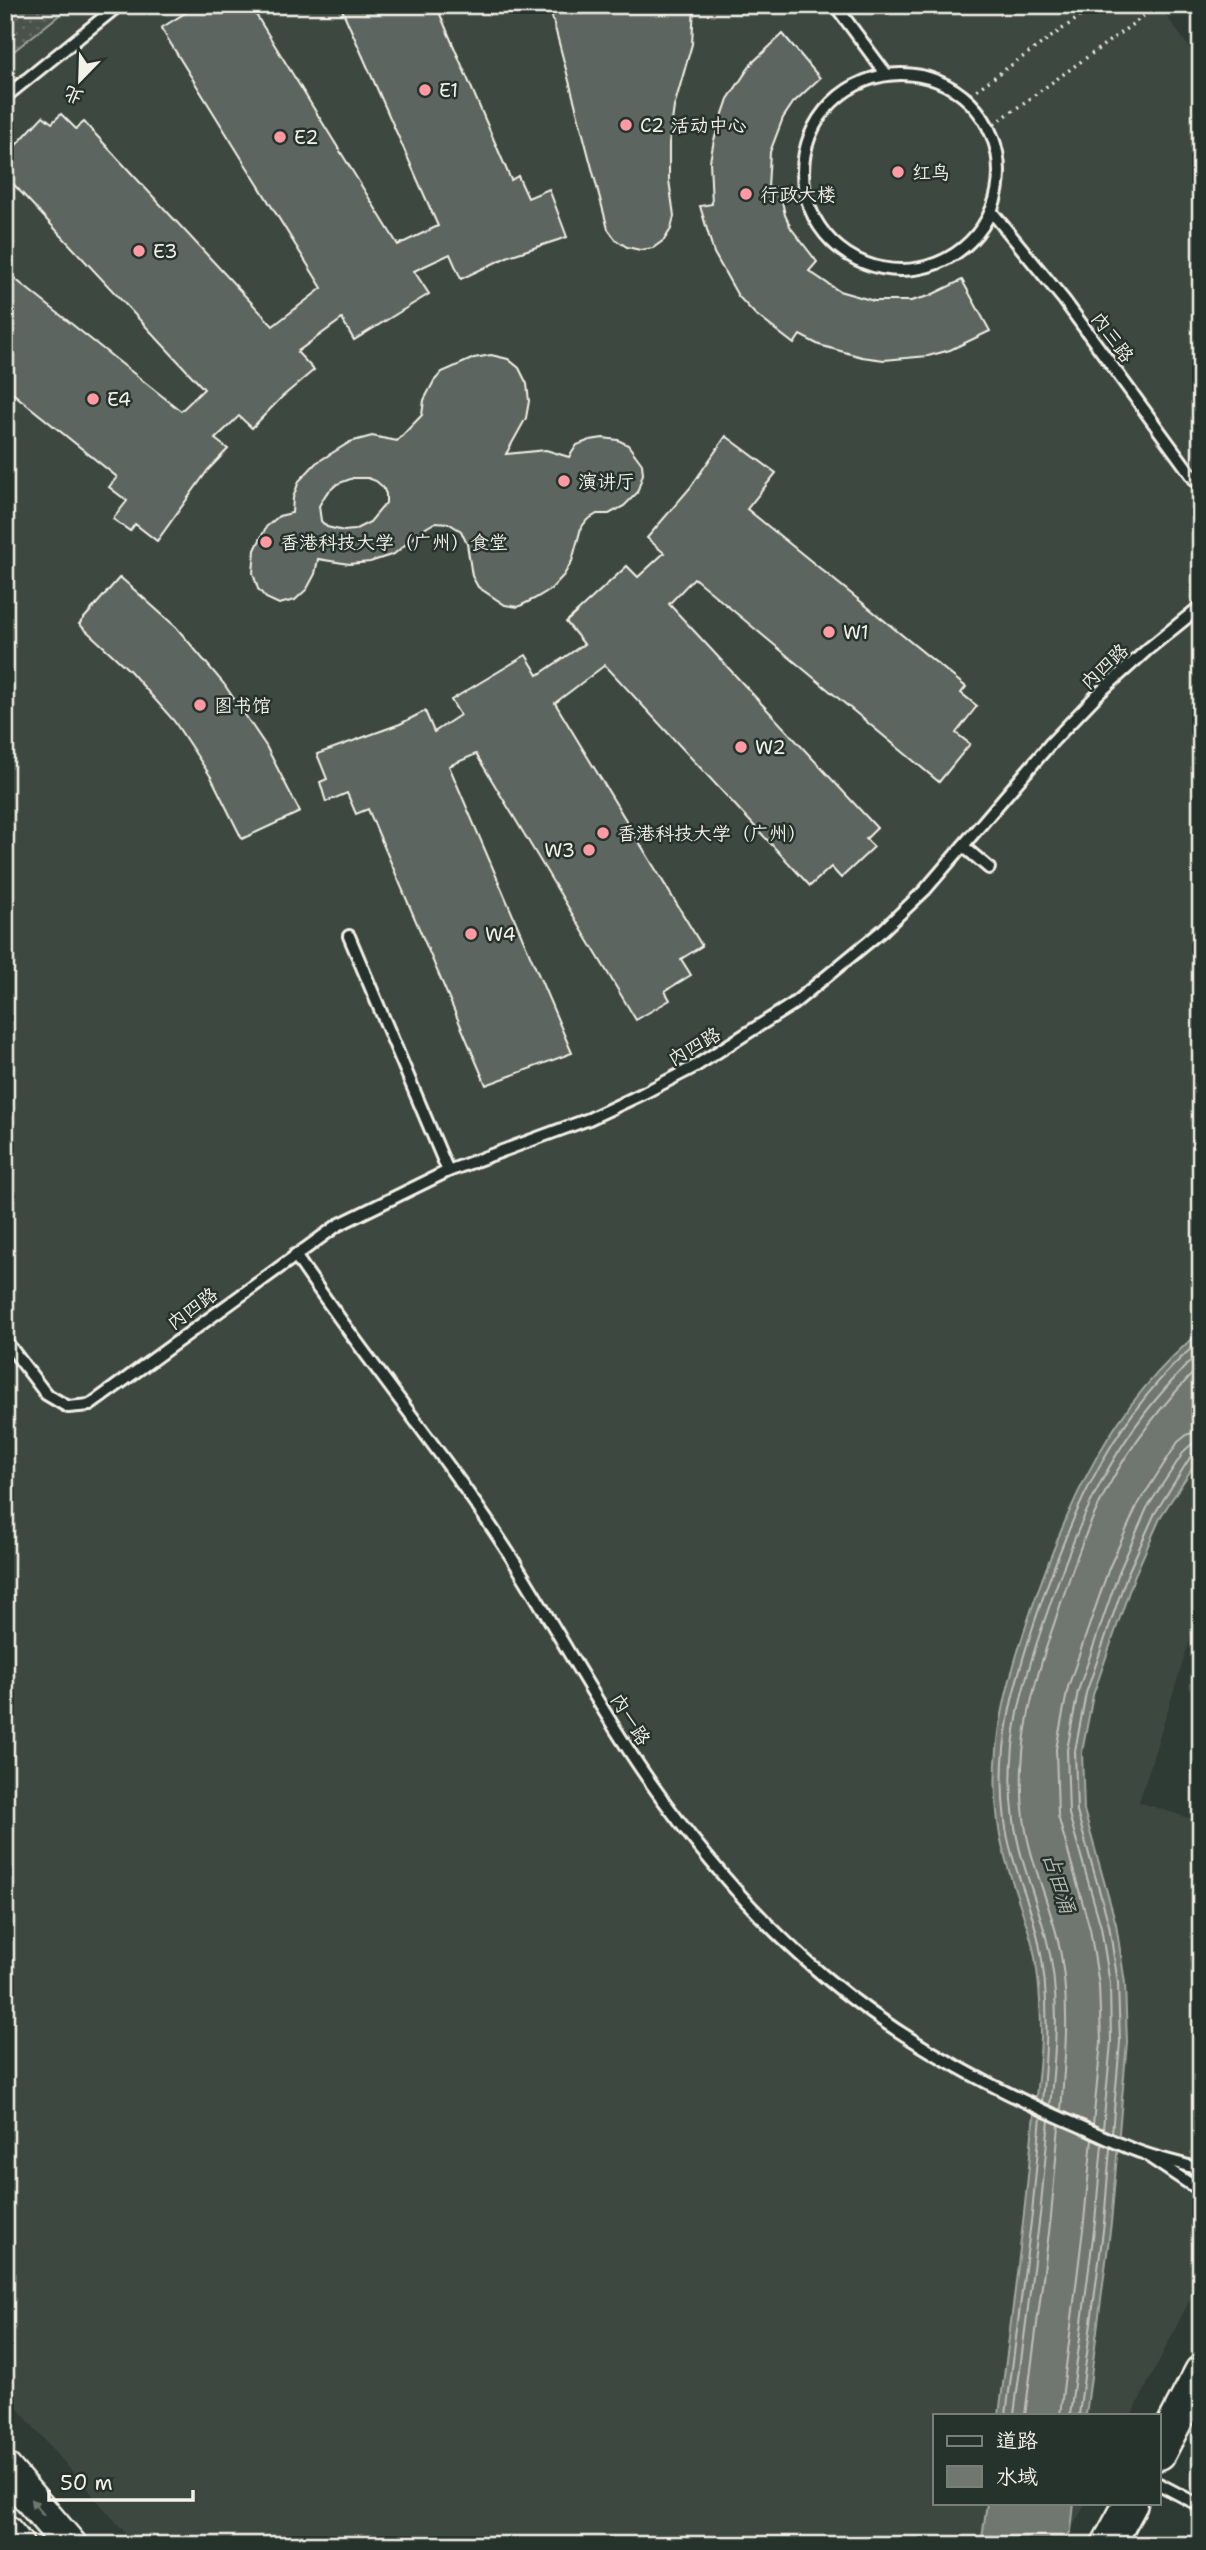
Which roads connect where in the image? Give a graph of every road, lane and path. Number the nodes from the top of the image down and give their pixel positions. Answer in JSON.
{"nodes":[{"id":1,"x":119,"y":5,"type":"edge"},
{"id":2,"x":835,"y":5,"type":"edge"},
{"id":3,"x":1096,"y":5,"type":"edge"},
{"id":4,"x":1159,"y":5,"type":"edge"},
{"id":5,"x":886,"y":74,"type":"junction"},
{"id":6,"x":5,"y":97,"type":"edge"},
{"id":7,"x":965,"y":98,"type":"junction"},
{"id":8,"x":989,"y":128,"type":"junction"},
{"id":9,"x":991,"y":211,"type":"junction"},
{"id":10,"x":1201,"y":488,"type":"edge"},
{"id":11,"x":1201,"y":606,"type":"edge"},
{"id":12,"x":963,"y":846,"type":"junction"},
{"id":13,"x":989,"y":868,"type":"dead end"},
{"id":14,"x":349,"y":936,"type":"dead end"},
{"id":15,"x":448,"y":1171,"type":"junction"},
{"id":16,"x":295,"y":1255,"type":"junction"},
{"id":17,"x":5,"y":1340,"type":"edge"},
{"id":18,"x":1146,"y":2154,"type":"junction"},
{"id":19,"x":1201,"y":2170,"type":"edge"},
{"id":20,"x":1201,"y":2189,"type":"edge"},
{"id":21,"x":1201,"y":2372,"type":"edge"},
{"id":22,"x":1160,"y":2451,"type":"edge"},
{"id":23,"x":5,"y":2469,"type":"edge"},
{"id":24,"x":1160,"y":2485,"type":"edge"},
{"id":25,"x":1130,"y":2504,"type":"edge"},
{"id":26,"x":1201,"y":2506,"type":"edge"},
{"id":27,"x":5,"y":2531,"type":"edge"},
{"id":28,"x":17,"y":2545,"type":"edge"},
{"id":29,"x":70,"y":2545,"type":"edge"},
{"id":30,"x":1108,"y":2545,"type":"edge"}],
"edges":[{"from":1,"to":6,"type":"lane"},
{"from":2,"to":5,"type":"lane"},
{"from":3,"to":7,"type":"path"},
{"from":4,"to":8,"type":"path"},
{"from":5,"to":7,"type":"lane"},
{"from":5,"to":9,"type":"lane"},
{"from":7,"to":8,"type":"lane"},
{"from":8,"to":9,"type":"lane"},
{"from":9,"to":10,"type":"lane","name":"内三路"},
{"from":11,"to":12,"type":"lane","name":"内四路"},
{"from":12,"to":13,"type":"lane"},
{"from":12,"to":15,"type":"lane","name":"内四路"},
{"from":14,"to":15,"type":"lane"},
{"from":15,"to":16,"type":"lane","name":"内四路"},
{"from":16,"to":17,"type":"lane","name":"内四路"},
{"from":16,"to":18,"type":"lane","name":"内一路"},
{"from":18,"to":19,"type":"lane"},
{"from":18,"to":20,"type":"lane"},
{"from":21,"to":22,"type":"street"},
{"from":29,"to":23,"type":"street","one_way":true},
{"from":24,"to":26,"type":"lane"},
{"from":25,"to":30,"type":"street"},
{"from":27,"to":28,"type":"street"}]}
